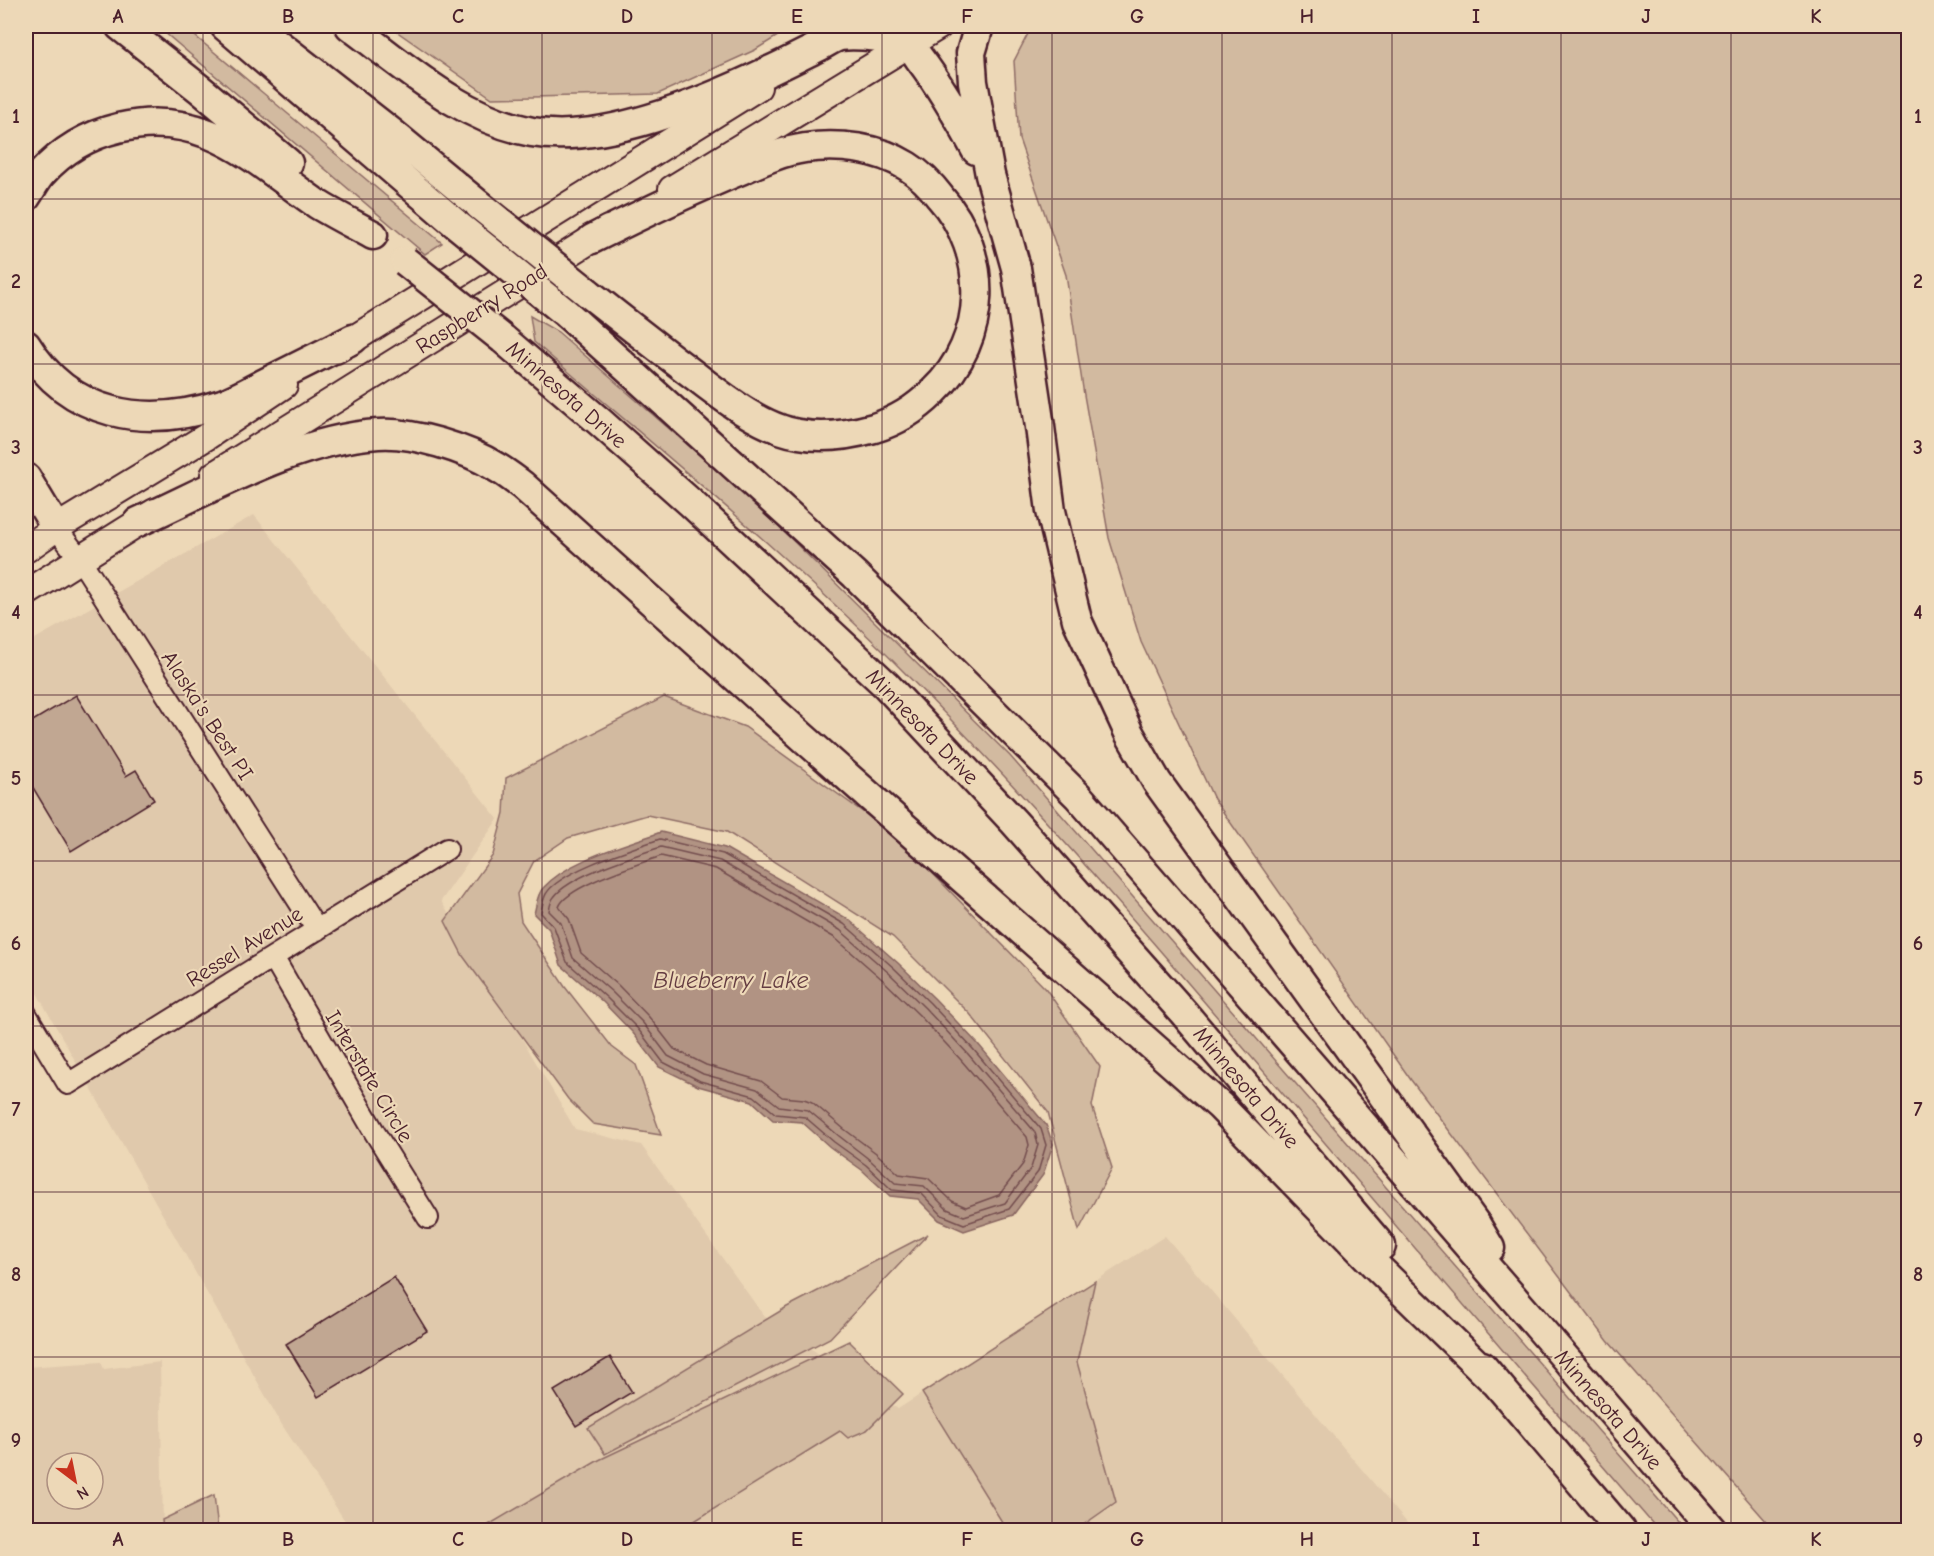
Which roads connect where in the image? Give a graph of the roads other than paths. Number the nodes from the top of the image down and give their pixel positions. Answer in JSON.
{"nodes":[{"id":1,"x":120,"y":26,"type":"edge"},
{"id":2,"x":225,"y":26,"type":"edge"},
{"id":3,"x":255,"y":26,"type":"edge"},
{"id":4,"x":350,"y":26,"type":"edge"},
{"id":5,"x":939,"y":26,"type":"edge"},
{"id":6,"x":979,"y":26,"type":"edge"},
{"id":7,"x":848,"y":31,"type":"edge"},
{"id":8,"x":908,"y":44,"type":"junction"},
{"id":9,"x":990,"y":175,"type":"junction"},
{"id":10,"x":26,"y":197,"type":"edge"},
{"id":11,"x":373,"y":235,"type":"junction"},
{"id":12,"x":592,"y":239,"type":"junction"},
{"id":13,"x":353,"y":339,"type":"junction"},
{"id":14,"x":26,"y":345,"type":"edge"},
{"id":15,"x":26,"y":478,"type":"edge"},
{"id":16,"x":138,"y":522,"type":"junction"},
{"id":17,"x":56,"y":528,"type":"junction"},
{"id":18,"x":26,"y":549,"type":"edge"},
{"id":19,"x":80,"y":559,"type":"junction"},
{"id":20,"x":26,"y":593,"type":"edge"},
{"id":21,"x":447,"y":849,"type":"dead end"},
{"id":22,"x":317,"y":930,"type":"junction"},
{"id":23,"x":273,"y":957,"type":"junction"},
{"id":24,"x":26,"y":1014,"type":"edge"},
{"id":25,"x":428,"y":1218,"type":"dead end"},
{"id":26,"x":1530,"y":1317,"type":"junction"},
{"id":27,"x":1494,"y":1381,"type":"junction"},
{"id":28,"x":1621,"y":1530,"type":"edge"},
{"id":29,"x":1713,"y":1530,"type":"edge"}],
"edges":[{"from":1,"to":11,"type":"highway","name":"Minnesota Drive"},
{"from":2,"to":26,"type":"highway","name":"Minnesota Drive","bridge":true},
{"from":3,"to":12,"type":"highway","bridge":true},
{"from":4,"to":7,"type":"highway"},
{"from":5,"to":8,"type":"main road","name":"Raspberry Road"},
{"from":6,"to":9,"type":"highway"},
{"from":7,"to":8,"type":"highway"},
{"from":7,"to":13,"type":"main road","name":"Raspberry Road"},
{"from":8,"to":9,"type":"highway"},
{"from":8,"to":12,"type":"main road","name":"Raspberry Road"},
{"from":9,"to":26,"type":"highway"},
{"from":10,"to":11,"type":"highway"},
{"from":11,"to":27,"type":"highway","name":"Minnesota Drive","bridge":true},
{"from":12,"to":16,"type":"main road","name":"Raspberry Road"},
{"from":13,"to":14,"type":"highway"},
{"from":13,"to":17,"type":"main road","name":"Raspberry Road"},
{"from":15,"to":17,"type":"highway"},
{"from":16,"to":17,"type":"main road"},
{"from":16,"to":19,"type":"main road","name":"Raspberry Road"},
{"from":16,"to":27,"type":"highway"},
{"from":17,"to":18,"type":"main road","name":"Raspberry Road"},
{"from":17,"to":19,"type":"street","name":"Alaska's Best PI"},
{"from":19,"to":20,"type":"main road","name":"Raspberry Road"},
{"from":19,"to":22,"type":"street","name":"Alaska's Best PI"},
{"from":21,"to":22,"type":"street","name":"Ressel Avenue"},
{"from":22,"to":23,"type":"street","name":"Ressel Avenue"},
{"from":23,"to":24,"type":"street","name":"Ressel Avenue"},
{"from":23,"to":25,"type":"street","name":"Interstate Circle"},
{"from":26,"to":29,"type":"highway","name":"Minnesota Drive"},
{"from":27,"to":28,"type":"highway","name":"Minnesota Drive"}]}
